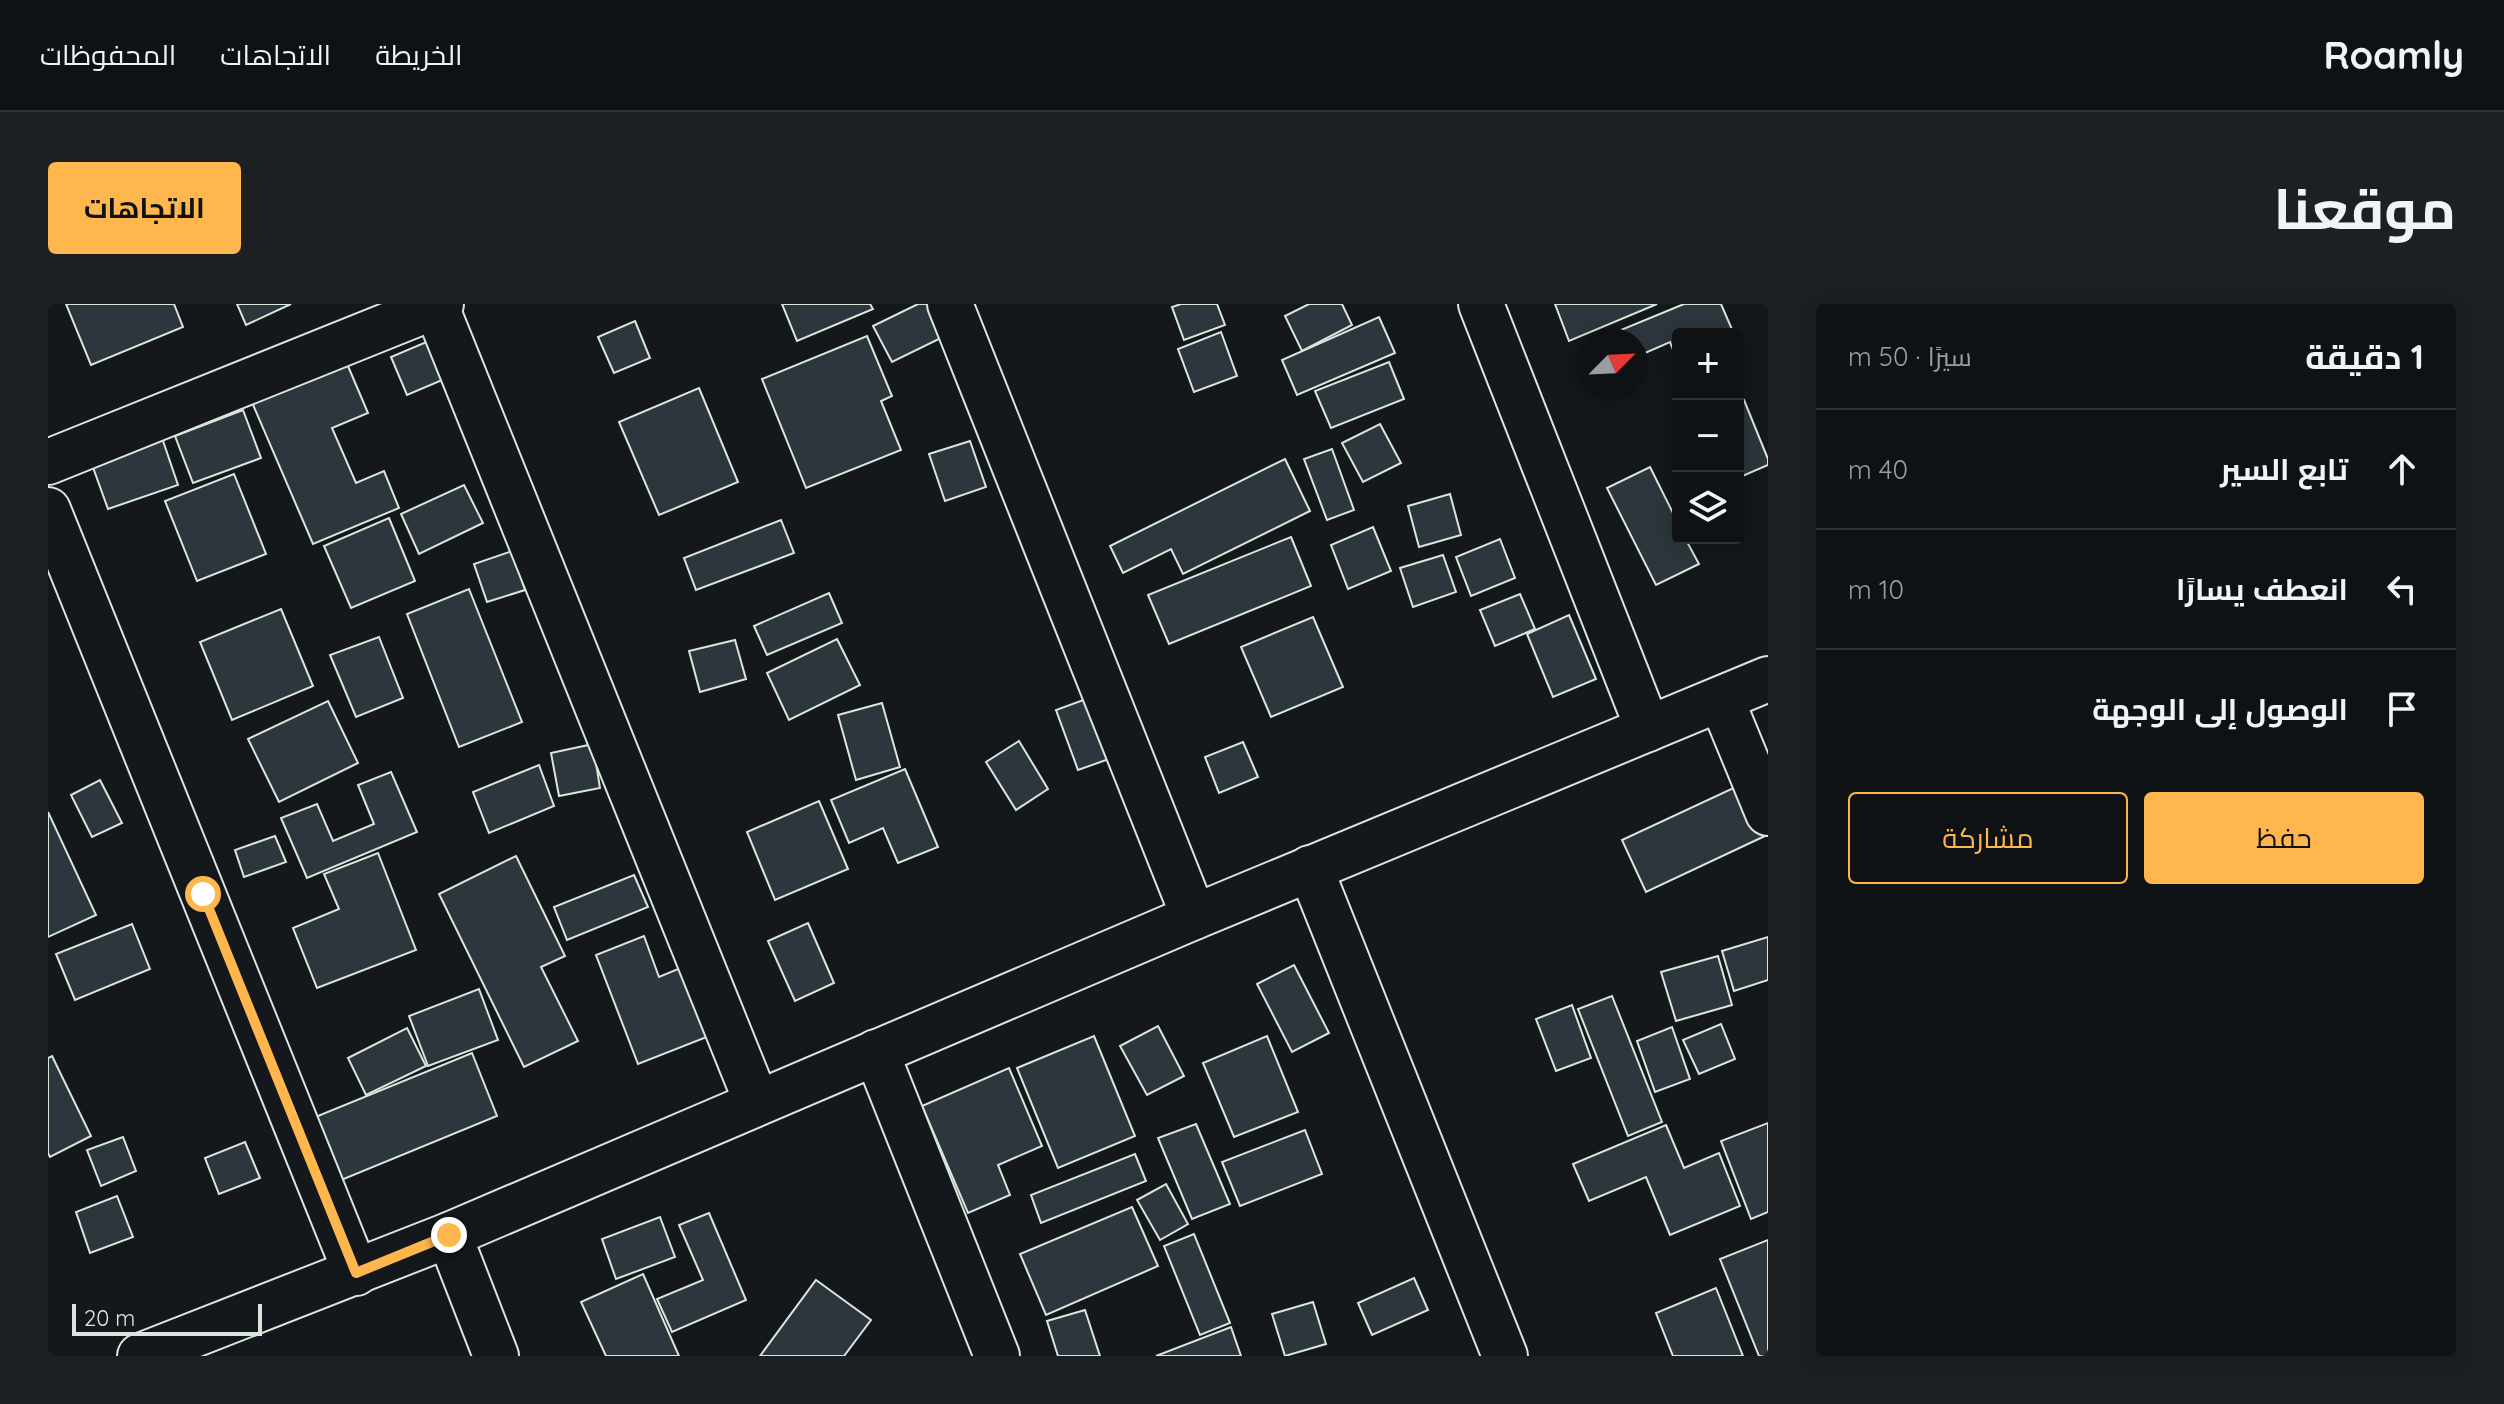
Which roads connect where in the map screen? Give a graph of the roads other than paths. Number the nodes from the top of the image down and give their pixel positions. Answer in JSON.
{"nodes":[{"id":1,"x":950,"y":304,"type":"edge"},
{"id":2,"x":1481,"y":304,"type":"edge"},
{"id":3,"x":437,"y":305,"type":"edge"},
{"id":4,"x":48,"y":462,"type":"edge"},
{"id":5,"x":48,"y":510,"type":"edge"},
{"id":6,"x":1768,"y":679,"type":"edge"},
{"id":7,"x":1721,"y":699,"type":"junction"},
{"id":8,"x":1648,"y":729,"type":"junction"},
{"id":9,"x":1768,"y":813,"type":"edge"},
{"id":10,"x":1310,"y":868,"type":"junction"},
{"id":11,"x":1194,"y":917,"type":"junction"},
{"id":12,"x":876,"y":1052,"type":"junction"},
{"id":13,"x":757,"y":1103,"type":"junction"},
{"id":14,"x":449,"y":1235,"type":"junction"},
{"id":15,"x":356,"y":1273,"type":"junction"},
{"id":16,"x":140,"y":1356,"type":"edge"},
{"id":17,"x":496,"y":1356,"type":"edge"},
{"id":18,"x":997,"y":1356,"type":"edge"},
{"id":19,"x":1505,"y":1356,"type":"edge"}],
"edges":[{"from":1,"to":11,"type":"street"},
{"from":2,"to":8,"type":"street"},
{"from":3,"to":4,"type":"street"},
{"from":3,"to":13,"type":"street"},
{"from":5,"to":15,"type":"street"},
{"from":6,"to":7,"type":"street"},
{"from":7,"to":8,"type":"street"},
{"from":7,"to":9,"type":"street"},
{"from":8,"to":10,"type":"street"},
{"from":10,"to":11,"type":"street"},
{"from":10,"to":19,"type":"street"},
{"from":11,"to":12,"type":"street"},
{"from":12,"to":13,"type":"street"},
{"from":12,"to":18,"type":"street"},
{"from":13,"to":14,"type":"street"},
{"from":14,"to":15,"type":"street"},
{"from":14,"to":17,"type":"street"},
{"from":15,"to":16,"type":"street"}]}
